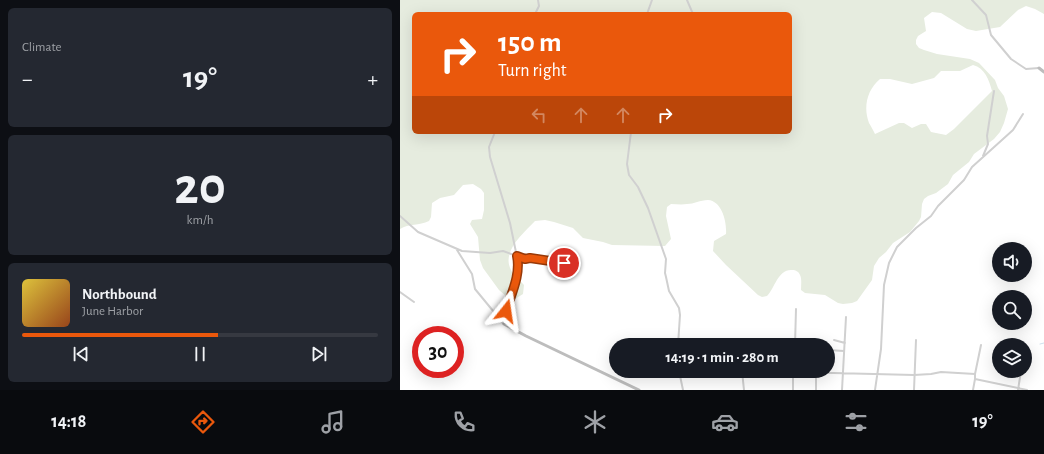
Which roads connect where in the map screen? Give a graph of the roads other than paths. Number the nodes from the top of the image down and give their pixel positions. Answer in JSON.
{"nodes":[{"id":1,"x":538,"y":0,"type":"edge"},
{"id":2,"x":652,"y":0,"type":"edge"},
{"id":3,"x":687,"y":0,"type":"edge"},
{"id":4,"x":972,"y":0,"type":"edge"},
{"id":5,"x":536,"y":12,"type":"edge"},
{"id":6,"x":648,"y":12,"type":"edge"},
{"id":7,"x":692,"y":12,"type":"edge"},
{"id":8,"x":1040,"y":68,"type":"joint"},
{"id":9,"x":1044,"y":72,"type":"edge"},
{"id":10,"x":994,"y":91,"type":"dead end"},
{"id":11,"x":1023,"y":114,"type":"dead end"},
{"id":12,"x":494,"y":134,"type":"edge"},
{"id":13,"x":631,"y":134,"type":"edge"},
{"id":14,"x":982,"y":157,"type":"junction"},
{"id":15,"x":400,"y":216,"type":"edge"},
{"id":16,"x":457,"y":249,"type":"junction"},
{"id":17,"x":517,"y":256,"type":"junction"},
{"id":18,"x":577,"y":266,"type":"dead end"},
{"id":19,"x":400,"y":292,"type":"edge"},
{"id":20,"x":414,"y":302,"type":"dead end"},
{"id":21,"x":796,"y":309,"type":"dead end"},
{"id":22,"x":846,"y":317,"type":"dead end"},
{"id":23,"x":504,"y":324,"type":"junction"},
{"id":24,"x":678,"y":338,"type":"edge"},
{"id":25,"x":794,"y":338,"type":"edge"},
{"id":26,"x":835,"y":340,"type":"edge"},
{"id":27,"x":916,"y":340,"type":"dead end"},
{"id":28,"x":845,"y":343,"type":"junction"},
{"id":29,"x":982,"y":345,"type":"dead end"},
{"id":30,"x":844,"y":351,"type":"junction"},
{"id":31,"x":835,"y":352,"type":"edge"},
{"id":32,"x":835,"y":373,"type":"edge"},
{"id":33,"x":842,"y":373,"type":"junction"},
{"id":34,"x":877,"y":374,"type":"junction"},
{"id":35,"x":975,"y":374,"type":"junction"},
{"id":36,"x":914,"y":375,"type":"junction"},
{"id":37,"x":680,"y":378,"type":"edge"},
{"id":38,"x":743,"y":378,"type":"edge"},
{"id":39,"x":793,"y":378,"type":"edge"},
{"id":40,"x":816,"y":378,"type":"edge"},
{"id":41,"x":1020,"y":378,"type":"edge"},
{"id":42,"x":975,"y":379,"type":"junction"},
{"id":43,"x":1018,"y":389,"type":"edge"},
{"id":44,"x":639,"y":390,"type":"edge"},
{"id":45,"x":683,"y":390,"type":"edge"},
{"id":46,"x":744,"y":390,"type":"edge"},
{"id":47,"x":793,"y":390,"type":"edge"},
{"id":48,"x":816,"y":390,"type":"edge"},
{"id":49,"x":842,"y":390,"type":"edge"},
{"id":50,"x":876,"y":390,"type":"edge"},
{"id":51,"x":914,"y":390,"type":"edge"},
{"id":52,"x":973,"y":390,"type":"edge"},
{"id":53,"x":1027,"y":390,"type":"edge"}],
"edges":[{"from":1,"to":5,"type":"street"},
{"from":2,"to":6,"type":"street"},
{"from":3,"to":7,"type":"street"},
{"from":4,"to":8,"type":"street"},
{"from":8,"to":9,"type":"street"},
{"from":10,"to":14,"type":"street"},
{"from":11,"to":14,"type":"street"},
{"from":12,"to":17,"type":"street"},
{"from":13,"to":24,"type":"street"},
{"from":14,"to":34,"type":"street"},
{"from":15,"to":16,"type":"street"},
{"from":16,"to":17,"type":"street"},
{"from":16,"to":23,"type":"street"},
{"from":17,"to":18,"type":"street"},
{"from":17,"to":23,"type":"street"},
{"from":19,"to":20,"type":"street"},
{"from":21,"to":25,"type":"street"},
{"from":22,"to":28,"type":"street"},
{"from":23,"to":44,"type":"street"},
{"from":26,"to":28,"type":"street"},
{"from":27,"to":36,"type":"street"},
{"from":28,"to":30,"type":"street"},
{"from":29,"to":35,"type":"street"},
{"from":30,"to":31,"type":"street"},
{"from":30,"to":33,"type":"street"},
{"from":32,"to":33,"type":"street"},
{"from":33,"to":34,"type":"street"},
{"from":33,"to":49,"type":"street"},
{"from":34,"to":36,"type":"street"},
{"from":34,"to":50,"type":"street"},
{"from":35,"to":36,"type":"street"},
{"from":35,"to":42,"type":"street"},
{"from":36,"to":51,"type":"street"},
{"from":37,"to":45,"type":"street"},
{"from":38,"to":46,"type":"street"},
{"from":39,"to":47,"type":"street"},
{"from":40,"to":48,"type":"street"},
{"from":41,"to":43,"type":"street"},
{"from":42,"to":43,"type":"street"},
{"from":42,"to":52,"type":"street"},
{"from":43,"to":53,"type":"street"}]}
